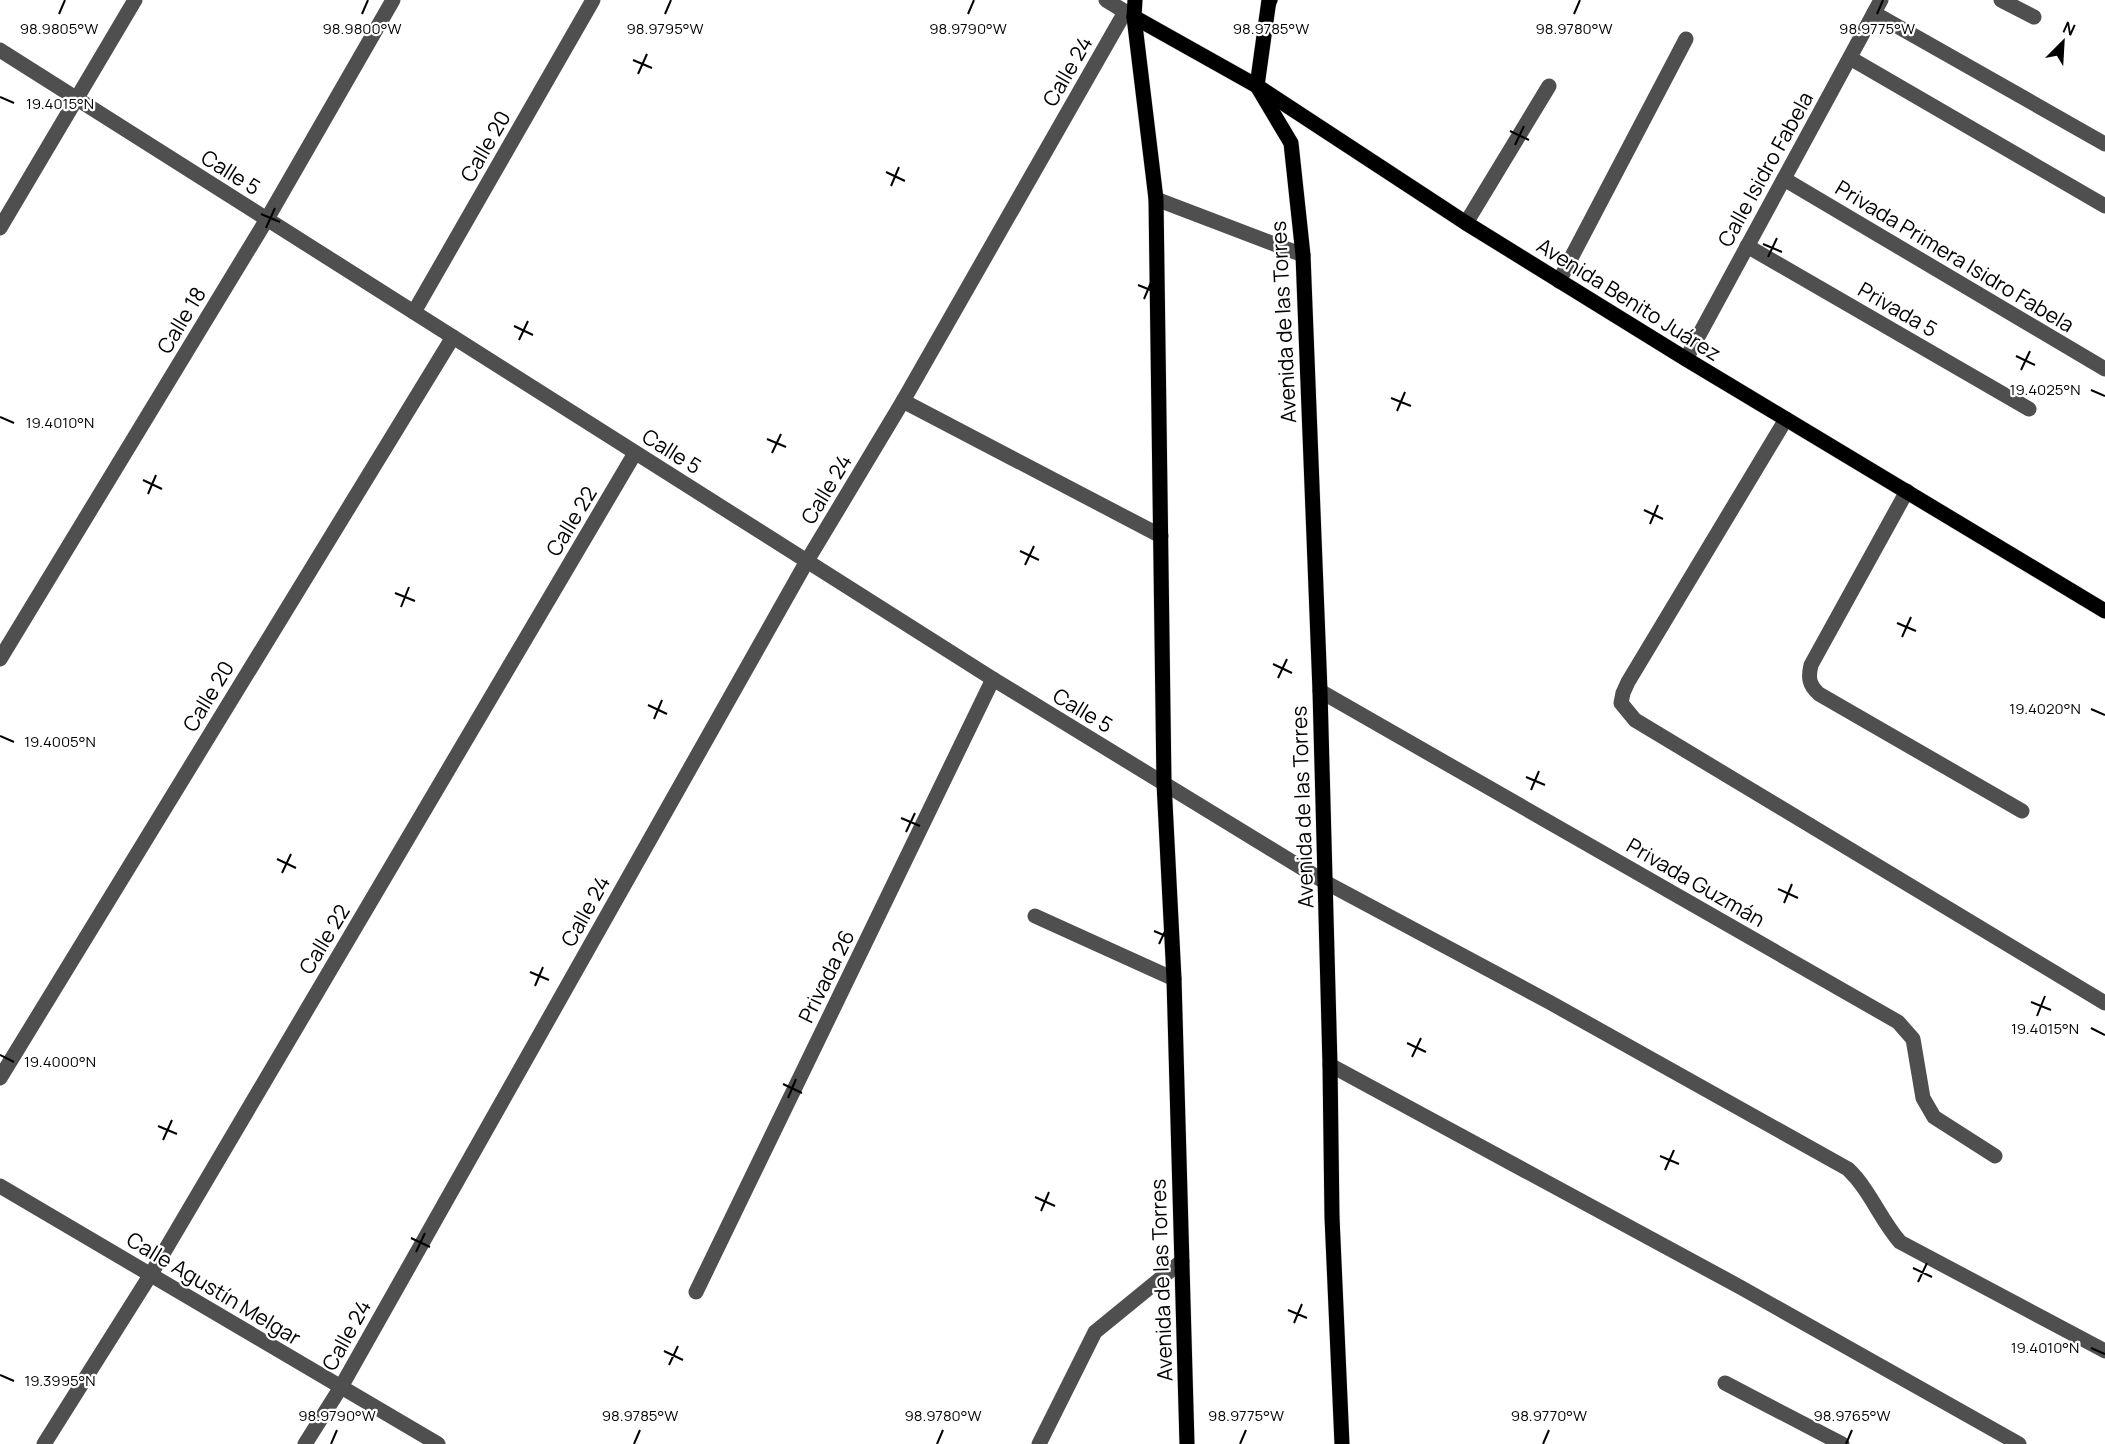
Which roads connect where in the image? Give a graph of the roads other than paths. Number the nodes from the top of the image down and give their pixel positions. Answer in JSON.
{"nodes":[{"id":1,"x":135,"y":0,"type":"edge"},
{"id":2,"x":393,"y":0,"type":"edge"},
{"id":3,"x":593,"y":0,"type":"edge"},
{"id":4,"x":1106,"y":0,"type":"edge"},
{"id":5,"x":1269,"y":0,"type":"edge"},
{"id":6,"x":2001,"y":0,"type":"edge"},
{"id":7,"x":1878,"y":7,"type":"edge"},
{"id":8,"x":1131,"y":10,"type":"edge"},
{"id":9,"x":2034,"y":17,"type":"dead end"},
{"id":10,"x":1686,"y":39,"type":"dead end"},
{"id":11,"x":0,"y":50,"type":"edge"},
{"id":12,"x":1850,"y":58,"type":"junction"},
{"id":13,"x":1257,"y":86,"type":"junction"},
{"id":14,"x":1550,"y":86,"type":"dead end"},
{"id":15,"x":76,"y":99,"type":"junction"},
{"id":16,"x":2105,"y":144,"type":"edge"},
{"id":17,"x":1784,"y":179,"type":"junction"},
{"id":18,"x":1156,"y":199,"type":"junction"},
{"id":19,"x":2105,"y":206,"type":"edge"},
{"id":20,"x":267,"y":219,"type":"junction"},
{"id":21,"x":1466,"y":223,"type":"junction"},
{"id":22,"x":0,"y":228,"type":"edge"},
{"id":23,"x":1747,"y":246,"type":"junction"},
{"id":24,"x":1303,"y":255,"type":"junction"},
{"id":25,"x":1559,"y":281,"type":"junction"},
{"id":26,"x":414,"y":312,"type":"junction"},
{"id":27,"x":453,"y":337,"type":"junction"},
{"id":28,"x":1686,"y":359,"type":"junction"},
{"id":29,"x":2105,"y":369,"type":"edge"},
{"id":30,"x":903,"y":401,"type":"junction"},
{"id":31,"x":2029,"y":409,"type":"dead end"},
{"id":32,"x":1786,"y":419,"type":"junction"},
{"id":33,"x":635,"y":453,"type":"junction"},
{"id":34,"x":1907,"y":491,"type":"junction"},
{"id":35,"x":1161,"y":536,"type":"junction"},
{"id":36,"x":807,"y":561,"type":"junction"},
{"id":37,"x":2105,"y":611,"type":"edge"},
{"id":38,"x":0,"y":660,"type":"edge"},
{"id":39,"x":993,"y":679,"type":"junction"},
{"id":40,"x":1320,"y":691,"type":"junction"},
{"id":41,"x":1164,"y":783,"type":"junction"},
{"id":42,"x":2022,"y":811,"type":"dead end"},
{"id":43,"x":1325,"y":882,"type":"junction"},
{"id":44,"x":1035,"y":916,"type":"dead end"},
{"id":45,"x":1174,"y":979,"type":"junction"},
{"id":46,"x":2105,"y":1004,"type":"edge"},
{"id":47,"x":1330,"y":1065,"type":"junction"},
{"id":48,"x":0,"y":1078,"type":"edge"},
{"id":49,"x":1995,"y":1156,"type":"dead end"},
{"id":50,"x":0,"y":1186,"type":"edge"},
{"id":51,"x":1182,"y":1261,"type":"junction"},
{"id":52,"x":151,"y":1275,"type":"junction"},
{"id":53,"x":696,"y":1292,"type":"dead end"},
{"id":54,"x":2105,"y":1352,"type":"edge"},
{"id":55,"x":1725,"y":1383,"type":"dead end"},
{"id":56,"x":341,"y":1387,"type":"junction"},
{"id":57,"x":44,"y":1444,"type":"edge"},
{"id":58,"x":305,"y":1444,"type":"edge"},
{"id":59,"x":438,"y":1444,"type":"edge"},
{"id":60,"x":1039,"y":1444,"type":"edge"},
{"id":61,"x":1187,"y":1444,"type":"edge"},
{"id":62,"x":1342,"y":1444,"type":"edge"},
{"id":63,"x":1842,"y":1444,"type":"edge"},
{"id":64,"x":2019,"y":1444,"type":"edge"}],
"edges":[{"from":1,"to":15,"type":"street"},
{"from":2,"to":20,"type":"street","name":"Calle 18"},
{"from":3,"to":26,"type":"street","name":"Calle 20"},
{"from":4,"to":8,"type":"street"},
{"from":5,"to":13,"type":"main road"},
{"from":6,"to":9,"type":"street"},
{"from":7,"to":12,"type":"street","name":"Calle Isidro Fabela"},
{"from":7,"to":16,"type":"street"},
{"from":8,"to":13,"type":"main road","name":"Avenida Benito Juárez"},
{"from":8,"to":18,"type":"main road","name":"Avenida de las Torres"},
{"from":8,"to":30,"type":"street","name":"Calle 24"},
{"from":10,"to":25,"type":"street"},
{"from":11,"to":15,"type":"street","name":"Calle 5"},
{"from":12,"to":17,"type":"street","name":"Calle Isidro Fabela"},
{"from":12,"to":19,"type":"street"},
{"from":13,"to":21,"type":"main road","name":"Avenida Benito Juárez"},
{"from":13,"to":24,"type":"main road","name":"Avenida de las Torres"},
{"from":14,"to":21,"type":"street"},
{"from":15,"to":20,"type":"street","name":"Calle 5"},
{"from":15,"to":22,"type":"street"},
{"from":17,"to":23,"type":"street","name":"Calle Isidro Fabela"},
{"from":17,"to":29,"type":"street","name":"Privada Primera Isidro Fabela"},
{"from":18,"to":24,"type":"street"},
{"from":18,"to":35,"type":"main road","name":"Avenida de las Torres"},
{"from":20,"to":26,"type":"street","name":"Calle 5"},
{"from":20,"to":38,"type":"street","name":"Calle 18"},
{"from":21,"to":25,"type":"main road","name":"Avenida Benito Juárez"},
{"from":23,"to":28,"type":"street","name":"Calle Isidro Fabela"},
{"from":23,"to":31,"type":"street","name":"Privada 5"},
{"from":24,"to":40,"type":"main road","name":"Avenida de las Torres"},
{"from":25,"to":28,"type":"main road","name":"Avenida Benito Juárez"},
{"from":26,"to":27,"type":"street","name":"Calle 5"},
{"from":27,"to":33,"type":"street","name":"Calle 5"},
{"from":27,"to":48,"type":"street","name":"Calle 20"},
{"from":28,"to":32,"type":"main road","name":"Avenida Benito Juárez"},
{"from":30,"to":35,"type":"street"},
{"from":30,"to":36,"type":"street","name":"Calle 24"},
{"from":32,"to":34,"type":"main road","name":"Avenida Benito Juárez"},
{"from":32,"to":46,"type":"street"},
{"from":33,"to":36,"type":"street","name":"Calle 5"},
{"from":33,"to":52,"type":"street","name":"Calle 22"},
{"from":34,"to":37,"type":"main road","name":"Avenida Benito Juárez"},
{"from":34,"to":42,"type":"street"},
{"from":35,"to":41,"type":"main road","name":"Avenida de las Torres"},
{"from":36,"to":39,"type":"street","name":"Calle 5"},
{"from":36,"to":56,"type":"street","name":"Calle 24"},
{"from":39,"to":41,"type":"street","name":"Calle 5"},
{"from":39,"to":53,"type":"street","name":"Privada 26"},
{"from":40,"to":43,"type":"main road","name":"Avenida de las Torres"},
{"from":40,"to":49,"type":"street","name":"Privada Guzmán"},
{"from":41,"to":43,"type":"street","name":"Calle 5"},
{"from":41,"to":45,"type":"main road","name":"Avenida de las Torres"},
{"from":43,"to":47,"type":"main road","name":"Avenida de las Torres"},
{"from":43,"to":54,"type":"street","name":"Calle 5"},
{"from":44,"to":45,"type":"street"},
{"from":45,"to":51,"type":"main road","name":"Avenida de las Torres"},
{"from":47,"to":62,"type":"main road","name":"Avenida de las Torres"},
{"from":47,"to":64,"type":"street"},
{"from":50,"to":52,"type":"street","name":"Calle Agustín Melgar"},
{"from":51,"to":60,"type":"street"},
{"from":51,"to":61,"type":"main road","name":"Avenida de las Torres"},
{"from":52,"to":56,"type":"street","name":"Calle Agustín Melgar"},
{"from":52,"to":57,"type":"street","name":"Calle 22"},
{"from":55,"to":63,"type":"street"},
{"from":56,"to":58,"type":"street","name":"Calle 24"},
{"from":56,"to":59,"type":"street","name":"Calle Agustín Melgar"}]}
